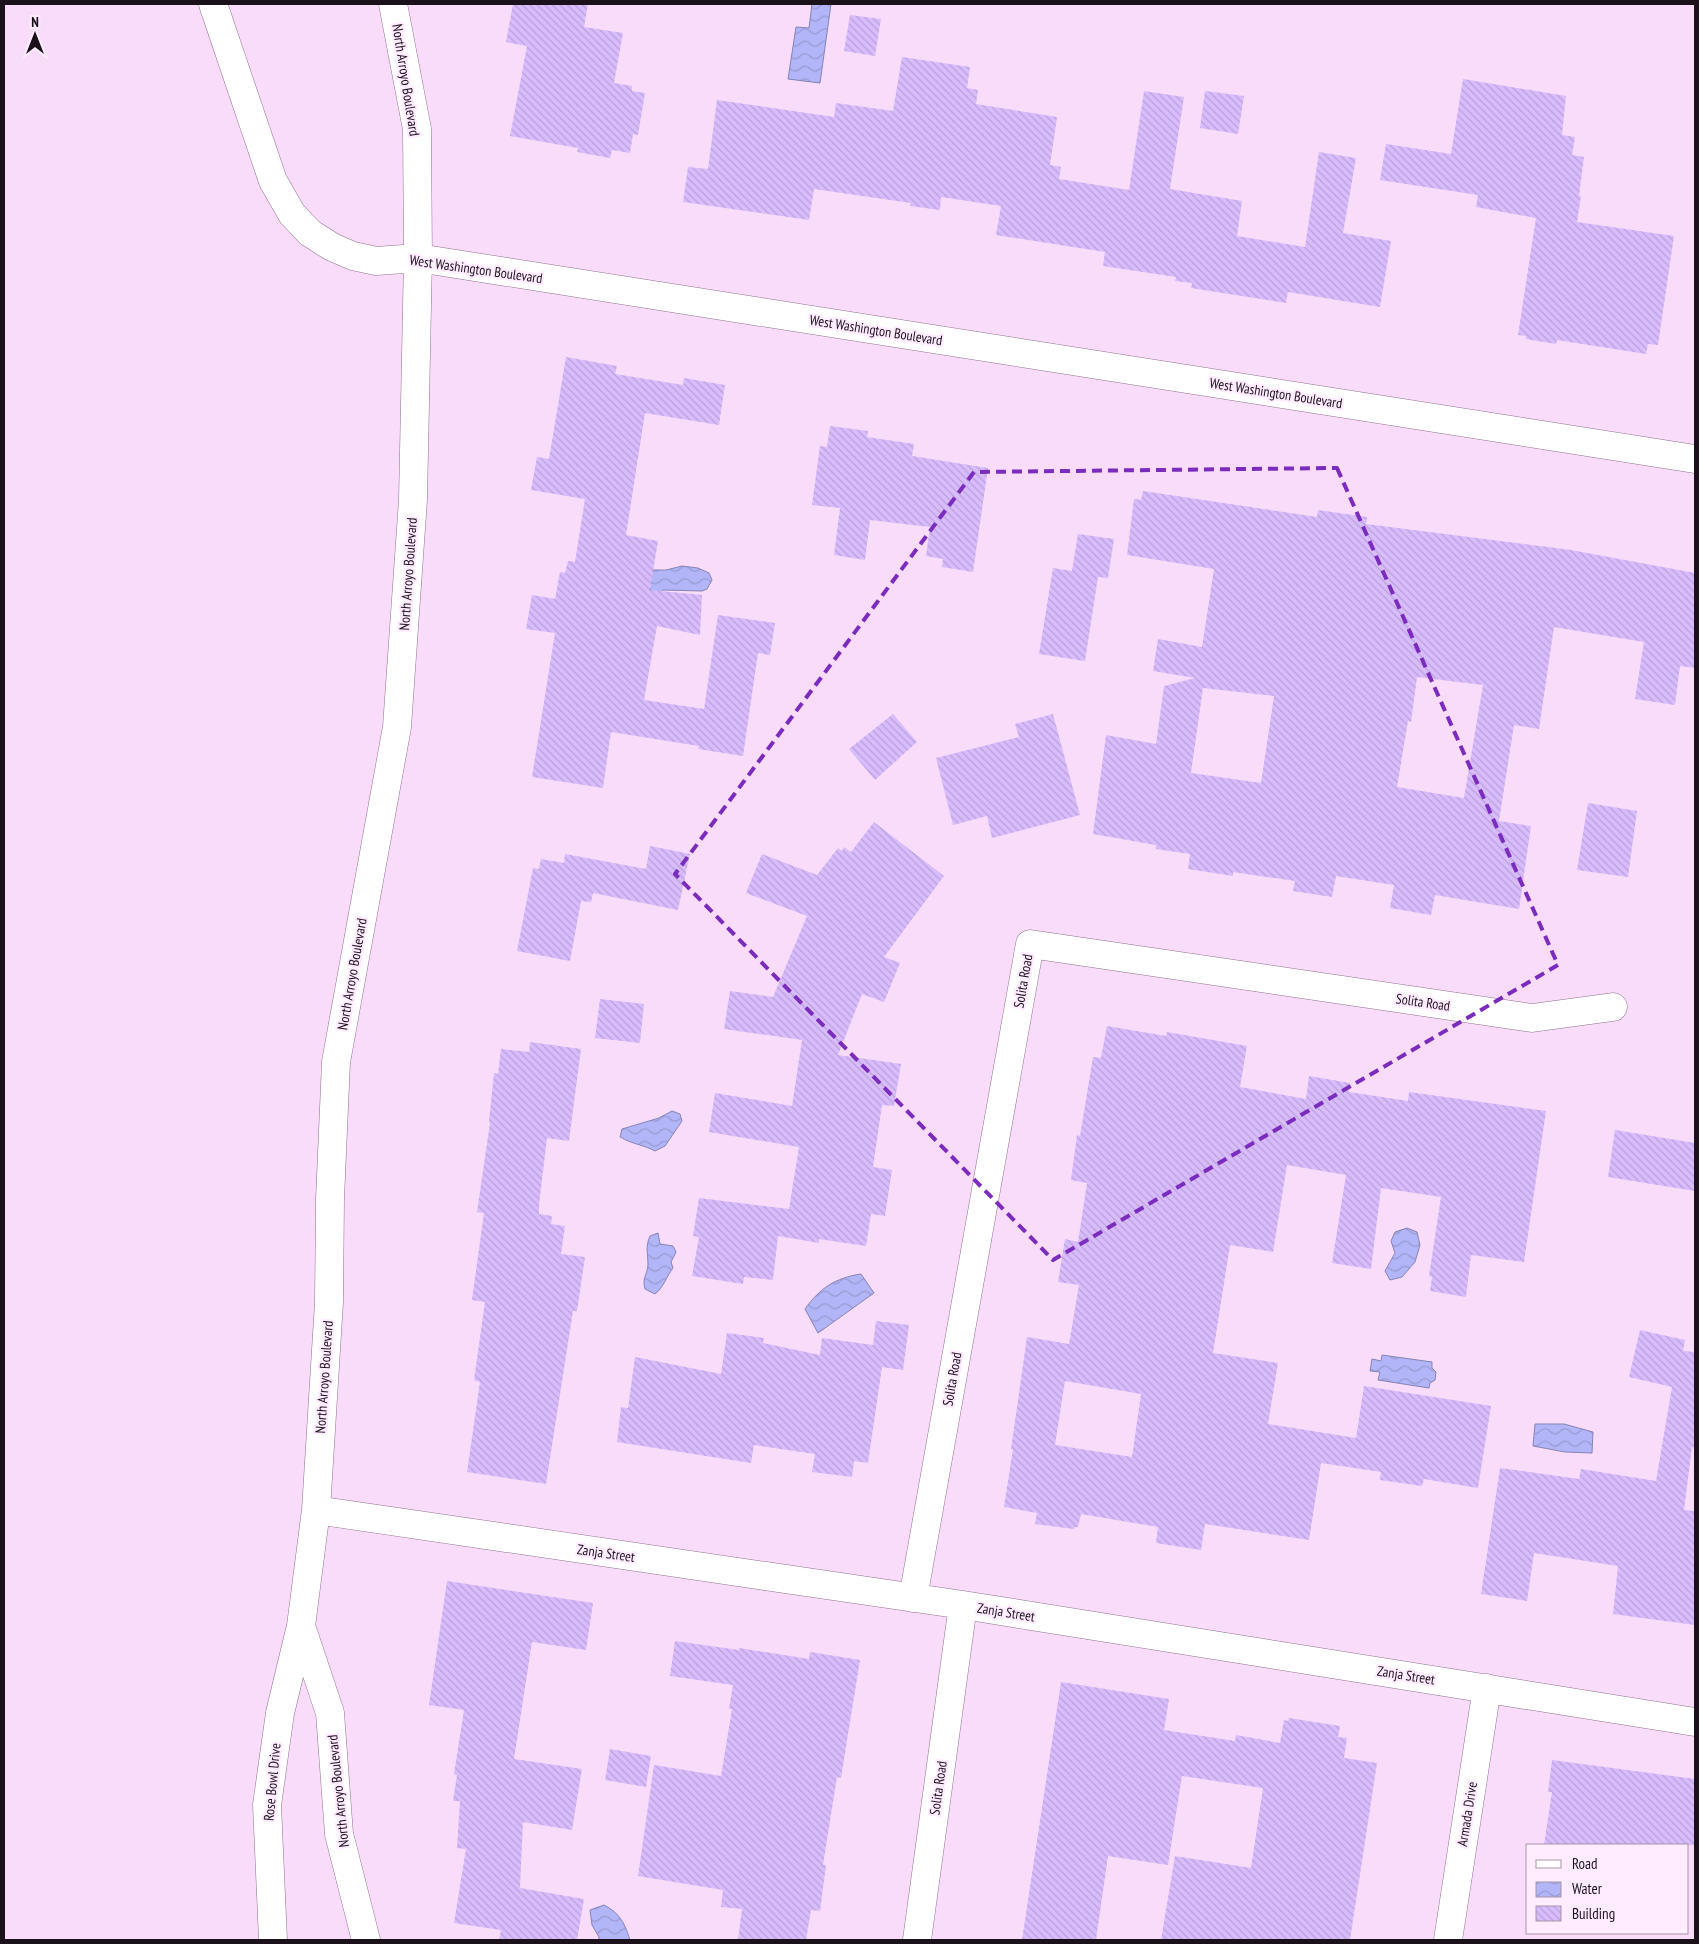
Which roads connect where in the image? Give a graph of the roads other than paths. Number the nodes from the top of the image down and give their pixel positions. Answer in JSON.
{"nodes":[{"id":1,"x":213,"y":4,"type":"edge"},
{"id":2,"x":393,"y":4,"type":"edge"},
{"id":3,"x":418,"y":258,"type":"junction"},
{"id":4,"x":1695,"y":459,"type":"edge"},
{"id":5,"x":1613,"y":1007,"type":"dead end"},
{"id":6,"x":316,"y":1510,"type":"junction"},
{"id":7,"x":913,"y":1598,"type":"junction"},
{"id":8,"x":963,"y":1605,"type":"junction"},
{"id":9,"x":301,"y":1626,"type":"junction"},
{"id":10,"x":1487,"y":1688,"type":"junction"},
{"id":11,"x":1695,"y":1722,"type":"edge"},
{"id":12,"x":273,"y":1940,"type":"edge"},
{"id":13,"x":366,"y":1940,"type":"edge"},
{"id":14,"x":918,"y":1940,"type":"edge"},
{"id":15,"x":1448,"y":1940,"type":"edge"}],
"edges":[{"from":1,"to":3,"type":"street","name":"West Washington Boulevard"},
{"from":2,"to":3,"type":"street","name":"North Arroyo Boulevard"},
{"from":3,"to":4,"type":"street","name":"West Washington Boulevard"},
{"from":3,"to":6,"type":"street","name":"North Arroyo Boulevard"},
{"from":5,"to":7,"type":"street","name":"Solita Road"},
{"from":6,"to":7,"type":"street","name":"Zanja Street"},
{"from":6,"to":9,"type":"street","name":"North Arroyo Boulevard"},
{"from":7,"to":8,"type":"street","name":"Zanja Street"},
{"from":8,"to":10,"type":"street","name":"Zanja Street"},
{"from":8,"to":14,"type":"street","name":"Solita Road"},
{"from":9,"to":12,"type":"street","name":"Rose Bowl Drive"},
{"from":9,"to":13,"type":"street","name":"North Arroyo Boulevard"},
{"from":10,"to":11,"type":"street","name":"Zanja Street"},
{"from":10,"to":15,"type":"street","name":"Armada Drive"}]}
